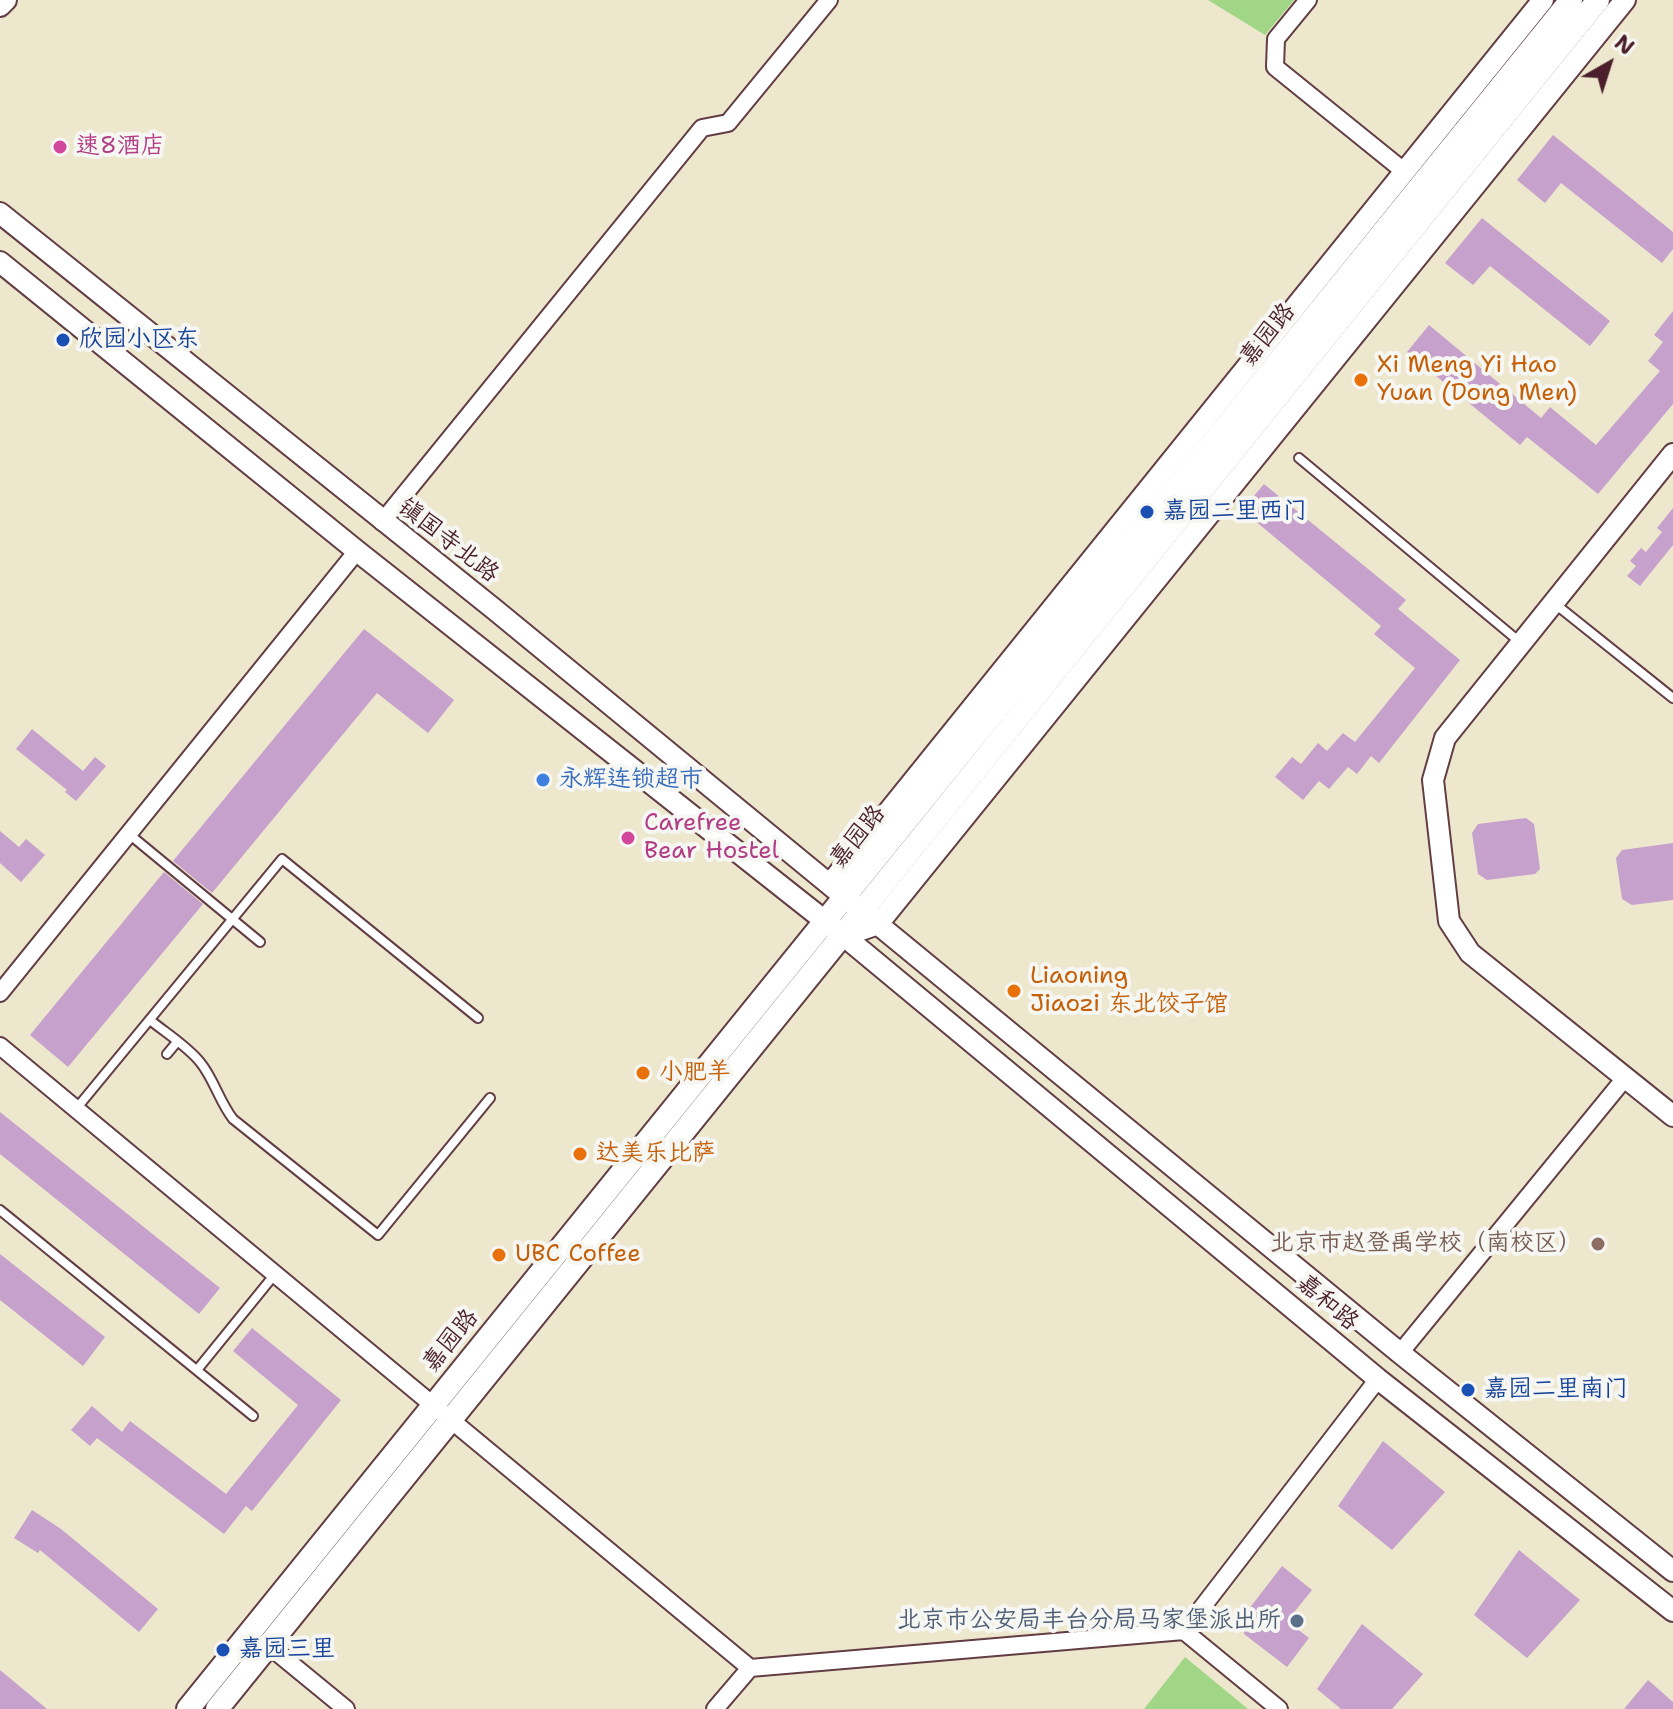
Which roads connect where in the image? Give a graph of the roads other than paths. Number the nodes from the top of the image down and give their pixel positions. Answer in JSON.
{"nodes":[{"id":1,"x":6,"y":0,"type":"edge"},
{"id":2,"x":829,"y":0,"type":"edge"},
{"id":3,"x":1308,"y":0,"type":"edge"},
{"id":4,"x":1543,"y":0,"type":"edge"},
{"id":5,"x":1571,"y":0,"type":"edge"},
{"id":6,"x":1598,"y":0,"type":"edge"},
{"id":7,"x":1625,"y":0,"type":"edge"},
{"id":8,"x":0,"y":6,"type":"edge"},
{"id":9,"x":1405,"y":172,"type":"junction"},
{"id":10,"x":0,"y":213,"type":"edge"},
{"id":11,"x":0,"y":262,"type":"edge"},
{"id":12,"x":1673,"y":454,"type":"edge"},
{"id":13,"x":1299,"y":458,"type":"dead end"},
{"id":14,"x":382,"y":522,"type":"junction"},
{"id":15,"x":357,"y":551,"type":"junction"},
{"id":16,"x":1553,"y":603,"type":"junction"},
{"id":17,"x":1522,"y":643,"type":"junction"},
{"id":18,"x":1673,"y":698,"type":"edge"},
{"id":19,"x":128,"y":834,"type":"junction"},
{"id":20,"x":837,"y":890,"type":"junction"},
{"id":21,"x":871,"y":918,"type":"junction"},
{"id":22,"x":233,"y":920,"type":"junction"},
{"id":23,"x":824,"y":920,"type":"junction"},
{"id":24,"x":844,"y":936,"type":"junction"},
{"id":25,"x":260,"y":942,"type":"dead end"},
{"id":26,"x":0,"y":993,"type":"edge"},
{"id":27,"x":478,"y":1018,"type":"dead end"},
{"id":28,"x":150,"y":1020,"type":"junction"},
{"id":29,"x":177,"y":1042,"type":"junction"},
{"id":30,"x":0,"y":1046,"type":"edge"},
{"id":31,"x":167,"y":1054,"type":"dead end"},
{"id":32,"x":1625,"y":1078,"type":"junction"},
{"id":33,"x":490,"y":1098,"type":"dead end"},
{"id":34,"x":76,"y":1109,"type":"junction"},
{"id":35,"x":1673,"y":1116,"type":"edge"},
{"id":36,"x":0,"y":1210,"type":"edge"},
{"id":37,"x":275,"y":1274,"type":"junction"},
{"id":38,"x":1400,"y":1353,"type":"junction"},
{"id":39,"x":197,"y":1370,"type":"junction"},
{"id":40,"x":1378,"y":1379,"type":"junction"},
{"id":41,"x":433,"y":1404,"type":"junction"},
{"id":42,"x":253,"y":1416,"type":"dead end"},
{"id":43,"x":451,"y":1419,"type":"junction"},
{"id":44,"x":1673,"y":1571,"type":"edge"},
{"id":45,"x":1673,"y":1611,"type":"edge"},
{"id":46,"x":1184,"y":1631,"type":"junction"},
{"id":47,"x":268,"y":1645,"type":"junction"},
{"id":48,"x":750,"y":1668,"type":"junction"},
{"id":49,"x":188,"y":1709,"type":"edge"},
{"id":50,"x":217,"y":1709,"type":"edge"},
{"id":51,"x":346,"y":1709,"type":"edge"},
{"id":52,"x":715,"y":1709,"type":"edge"},
{"id":53,"x":1279,"y":1709,"type":"edge"}],
"edges":[{"from":1,"to":8,"type":"street"},
{"from":2,"to":14,"type":"street"},
{"from":3,"to":9,"type":"street"},
{"from":4,"to":9,"type":"street"},
{"from":5,"to":20,"type":"main road","name":"嘉园路"},
{"from":6,"to":21,"type":"main road","name":"嘉园路"},
{"from":7,"to":21,"type":"street"},
{"from":9,"to":20,"type":"street"},
{"from":10,"to":14,"type":"street","name":"镇国寺北路"},
{"from":11,"to":15,"type":"street"},
{"from":12,"to":16,"type":"street"},
{"from":13,"to":17,"type":"lane"},
{"from":14,"to":20,"type":"street","name":"镇国寺北路"},
{"from":15,"to":19,"type":"street"},
{"from":15,"to":23,"type":"street"},
{"from":16,"to":17,"type":"street"},
{"from":16,"to":18,"type":"lane"},
{"from":17,"to":32,"type":"street"},
{"from":19,"to":22,"type":"lane"},
{"from":19,"to":26,"type":"street"},
{"from":20,"to":21,"type":"street","name":"镇国寺北路"},
{"from":20,"to":23,"type":"main road","name":"嘉园路"},
{"from":21,"to":24,"type":"main road","name":"嘉园路"},
{"from":21,"to":38,"type":"street","name":"嘉和路"},
{"from":22,"to":25,"type":"lane"},
{"from":22,"to":27,"type":"lane"},
{"from":22,"to":28,"type":"lane"},
{"from":23,"to":24,"type":"street"},
{"from":23,"to":41,"type":"main road","name":"嘉园路"},
{"from":24,"to":40,"type":"street","name":"嘉和路"},
{"from":24,"to":43,"type":"main road","name":"嘉园路"},
{"from":28,"to":29,"type":"lane"},
{"from":28,"to":34,"type":"lane"},
{"from":29,"to":31,"type":"lane"},
{"from":29,"to":33,"type":"lane"},
{"from":30,"to":34,"type":"street"},
{"from":32,"to":35,"type":"street"},
{"from":32,"to":38,"type":"street"},
{"from":34,"to":37,"type":"street"},
{"from":36,"to":39,"type":"lane"},
{"from":37,"to":39,"type":"lane"},
{"from":37,"to":41,"type":"street"},
{"from":38,"to":44,"type":"street","name":"嘉和路"},
{"from":39,"to":42,"type":"lane"},
{"from":40,"to":45,"type":"street","name":"嘉和路"},
{"from":40,"to":46,"type":"street"},
{"from":41,"to":43,"type":"street"},
{"from":41,"to":49,"type":"main road","name":"嘉园路"},
{"from":43,"to":47,"type":"main road","name":"嘉园路"},
{"from":43,"to":48,"type":"street"},
{"from":46,"to":48,"type":"street"},
{"from":46,"to":53,"type":"street"},
{"from":47,"to":50,"type":"main road","name":"嘉园路"},
{"from":47,"to":51,"type":"street"},
{"from":48,"to":52,"type":"street"}]}
